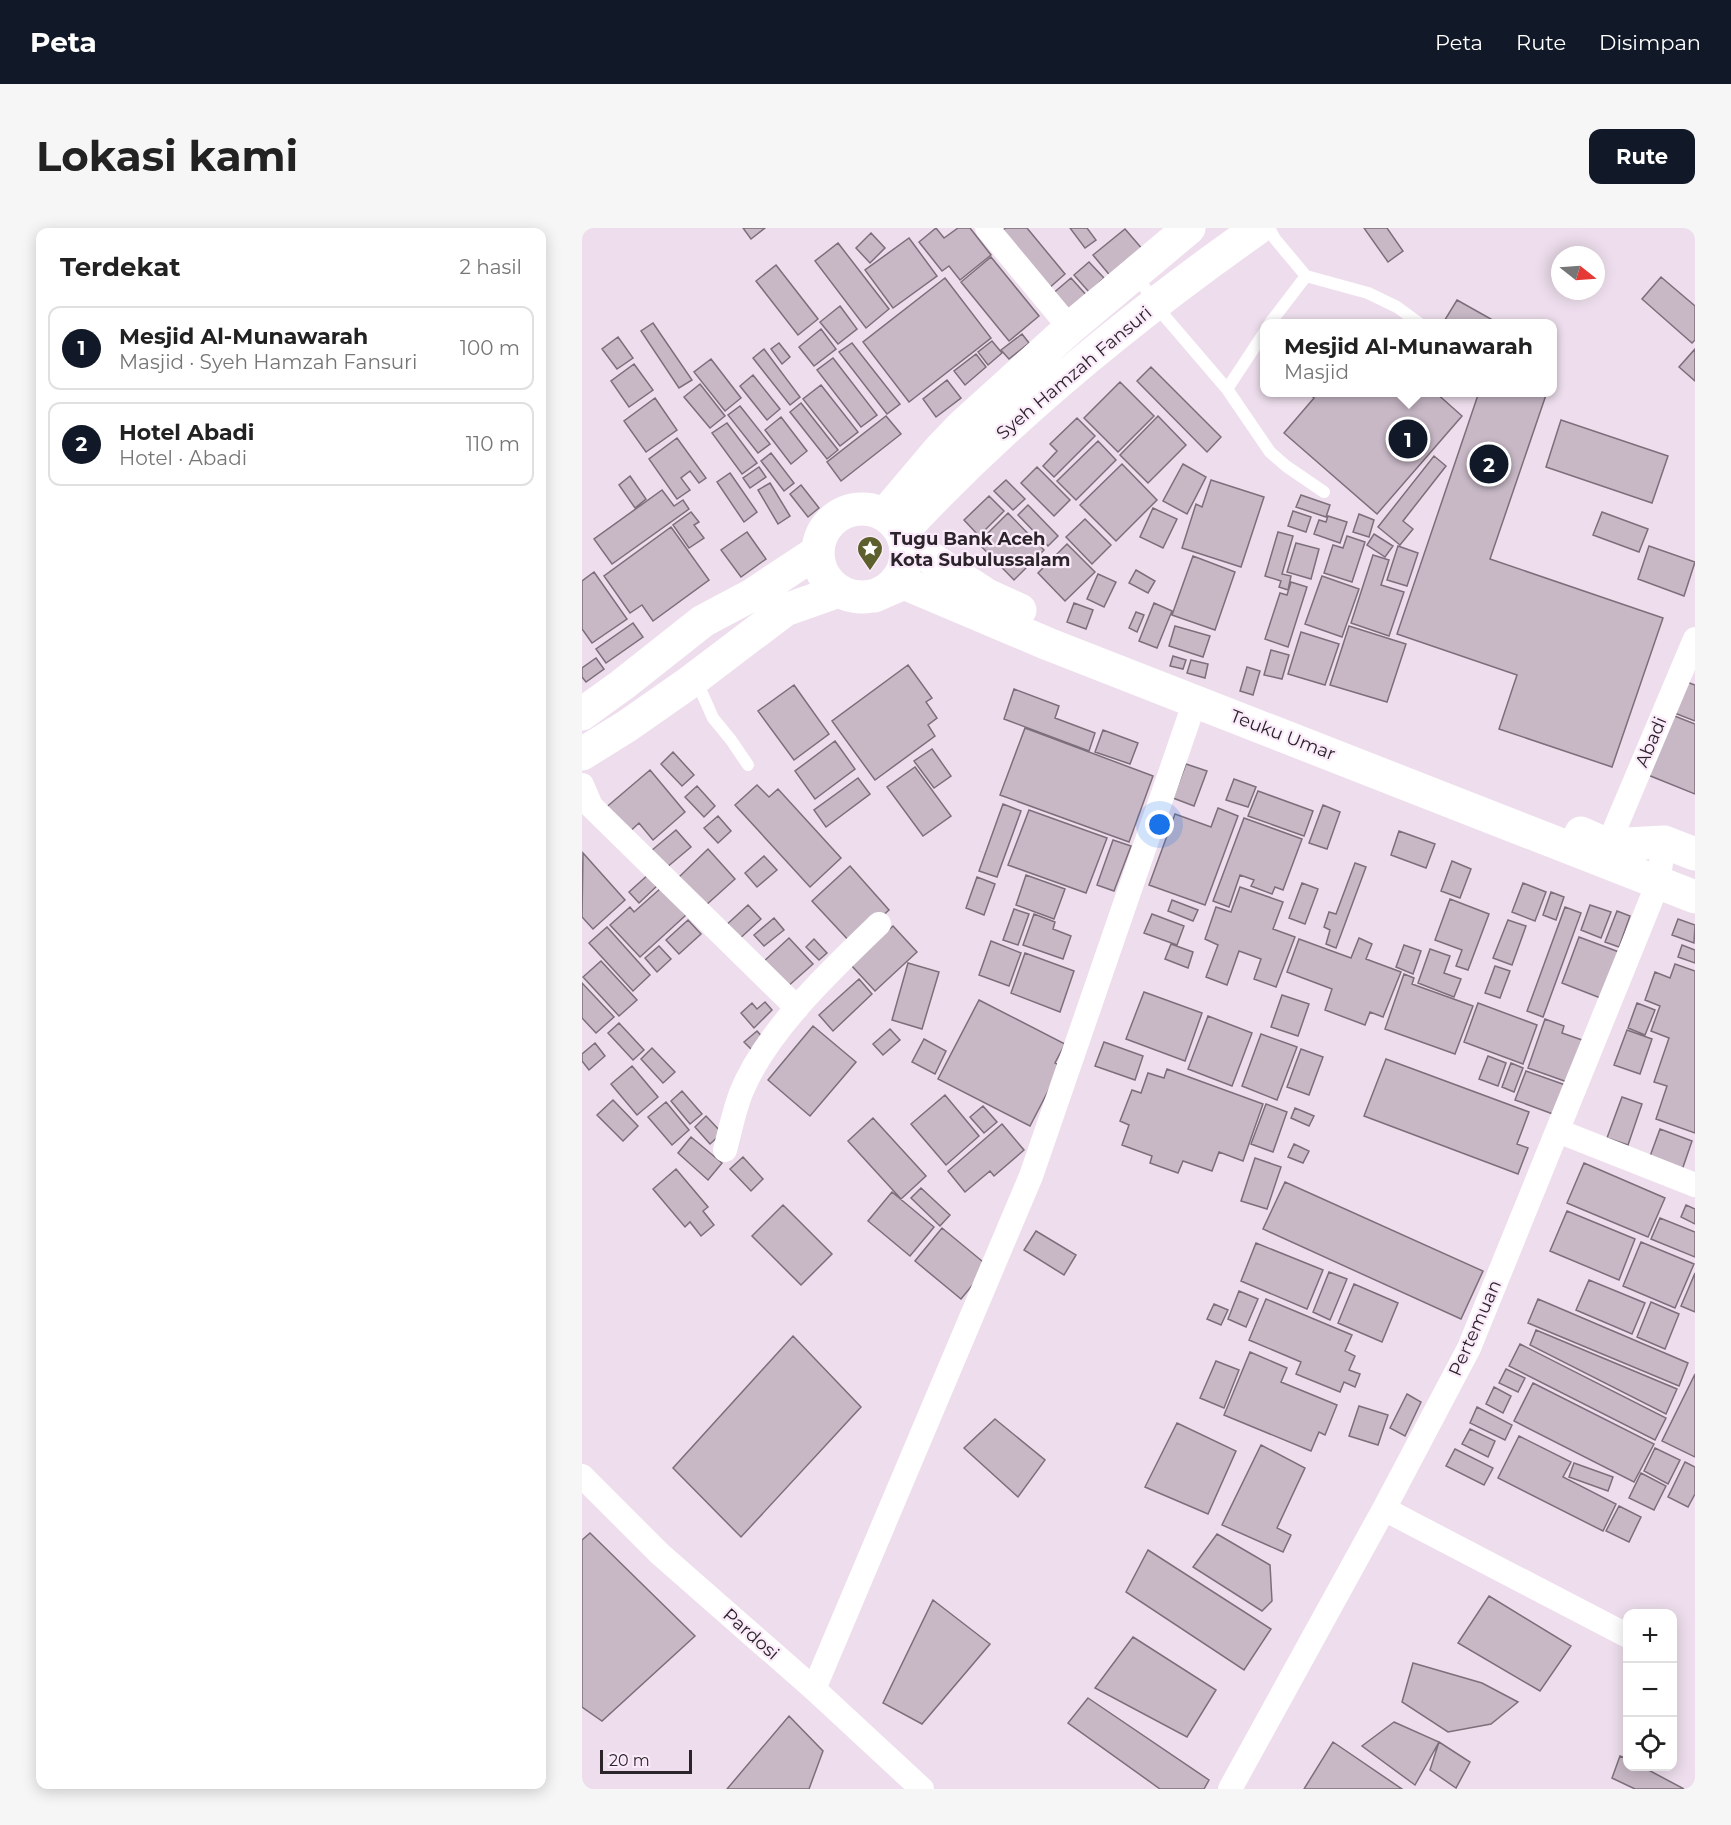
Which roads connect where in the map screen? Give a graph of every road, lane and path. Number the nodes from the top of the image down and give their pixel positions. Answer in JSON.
{"nodes":[{"id":1,"x":987,"y":228,"type":"edge"},
{"id":2,"x":1189,"y":228,"type":"edge"},
{"id":3,"x":1258,"y":228,"type":"edge"},
{"id":4,"x":1269,"y":228,"type":"edge"},
{"id":5,"x":1136,"y":272,"type":"junction"},
{"id":6,"x":1306,"y":276,"type":"junction"},
{"id":7,"x":1155,"y":305,"type":"junction"},
{"id":8,"x":1274,"y":319,"type":"edge"},
{"id":9,"x":1413,"y":319,"type":"edge"},
{"id":10,"x":1070,"y":328,"type":"junction"},
{"id":11,"x":1260,"y":339,"type":"edge"},
{"id":12,"x":1227,"y":389,"type":"junction"},
{"id":13,"x":1324,"y":492,"type":"dead end"},
{"id":14,"x":898,"y":531,"type":"junction"},
{"id":15,"x":818,"y":552,"type":"junction"},
{"id":16,"x":839,"y":591,"type":"junction"},
{"id":17,"x":874,"y":596,"type":"junction"},
{"id":18,"x":1695,"y":639,"type":"edge"},
{"id":19,"x":690,"y":682,"type":"junction"},
{"id":20,"x":1195,"y":701,"type":"junction"},
{"id":21,"x":582,"y":714,"type":"edge"},
{"id":22,"x":582,"y":754,"type":"edge"},
{"id":23,"x":748,"y":765,"type":"dead end"},
{"id":24,"x":582,"y":785,"type":"edge"},
{"id":25,"x":1664,"y":842,"type":"junction"},
{"id":26,"x":1608,"y":845,"type":"junction"},
{"id":27,"x":1695,"y":854,"type":"edge"},
{"id":28,"x":1658,"y":883,"type":"junction"},
{"id":29,"x":1695,"y":897,"type":"edge"},
{"id":30,"x":879,"y":924,"type":"dead end"},
{"id":31,"x":797,"y":1008,"type":"junction"},
{"id":32,"x":1558,"y":1131,"type":"junction"},
{"id":33,"x":725,"y":1150,"type":"dead end"},
{"id":34,"x":1695,"y":1185,"type":"edge"},
{"id":35,"x":582,"y":1476,"type":"edge"},
{"id":36,"x":1384,"y":1509,"type":"junction"},
{"id":37,"x":1623,"y":1633,"type":"edge"},
{"id":38,"x":814,"y":1689,"type":"junction"},
{"id":39,"x":922,"y":1789,"type":"edge"},
{"id":40,"x":1230,"y":1789,"type":"edge"}],
"edges":[{"from":1,"to":10,"type":"street"},
{"from":2,"to":5,"type":"main road","name":"Syeh Hamzah Fansuri"},
{"from":3,"to":7,"type":"main road","name":"Syeh Hamzah Fansuri"},
{"from":4,"to":6,"type":"lane"},
{"from":5,"to":7,"type":"lane"},
{"from":5,"to":10,"type":"main road","name":"Syeh Hamzah Fansuri"},
{"from":6,"to":8,"type":"lane"},
{"from":6,"to":9,"type":"lane"},
{"from":7,"to":12,"type":"lane"},
{"from":7,"to":14,"type":"main road","name":"Syeh Hamzah Fansuri"},
{"from":10,"to":14,"type":"main road","name":"Syeh Hamzah Fansuri"},
{"from":11,"to":12,"type":"lane"},
{"from":12,"to":13,"type":"lane"},
{"from":14,"to":15,"type":"main road"},
{"from":14,"to":17,"type":"main road","name":"Syeh Hamzah Fansuri"},
{"from":14,"to":26,"type":"main road"},
{"from":15,"to":16,"type":"main road"},
{"from":15,"to":21,"type":"main road"},
{"from":16,"to":17,"type":"main road"},
{"from":16,"to":19,"type":"main road"},
{"from":17,"to":20,"type":"main road","name":"Teuku Umar"},
{"from":18,"to":26,"type":"street","name":"Abadi"},
{"from":19,"to":22,"type":"main road"},
{"from":19,"to":23,"type":"lane"},
{"from":20,"to":28,"type":"main road","name":"Teuku Umar"},
{"from":20,"to":38,"type":"street"},
{"from":24,"to":31,"type":"street"},
{"from":25,"to":26,"type":"main road"},
{"from":25,"to":27,"type":"main road"},
{"from":25,"to":28,"type":"street","name":"Pertemuan"},
{"from":28,"to":29,"type":"main road","name":"Teuku Umar"},
{"from":28,"to":32,"type":"street","name":"Pertemuan"},
{"from":30,"to":31,"type":"street"},
{"from":31,"to":33,"type":"street"},
{"from":32,"to":34,"type":"street"},
{"from":32,"to":36,"type":"street","name":"Pertemuan"},
{"from":35,"to":38,"type":"street","name":"Pardosi"},
{"from":36,"to":37,"type":"street"},
{"from":36,"to":40,"type":"street","name":"Pertemuan"},
{"from":38,"to":39,"type":"street","name":"Pardosi"}]}
